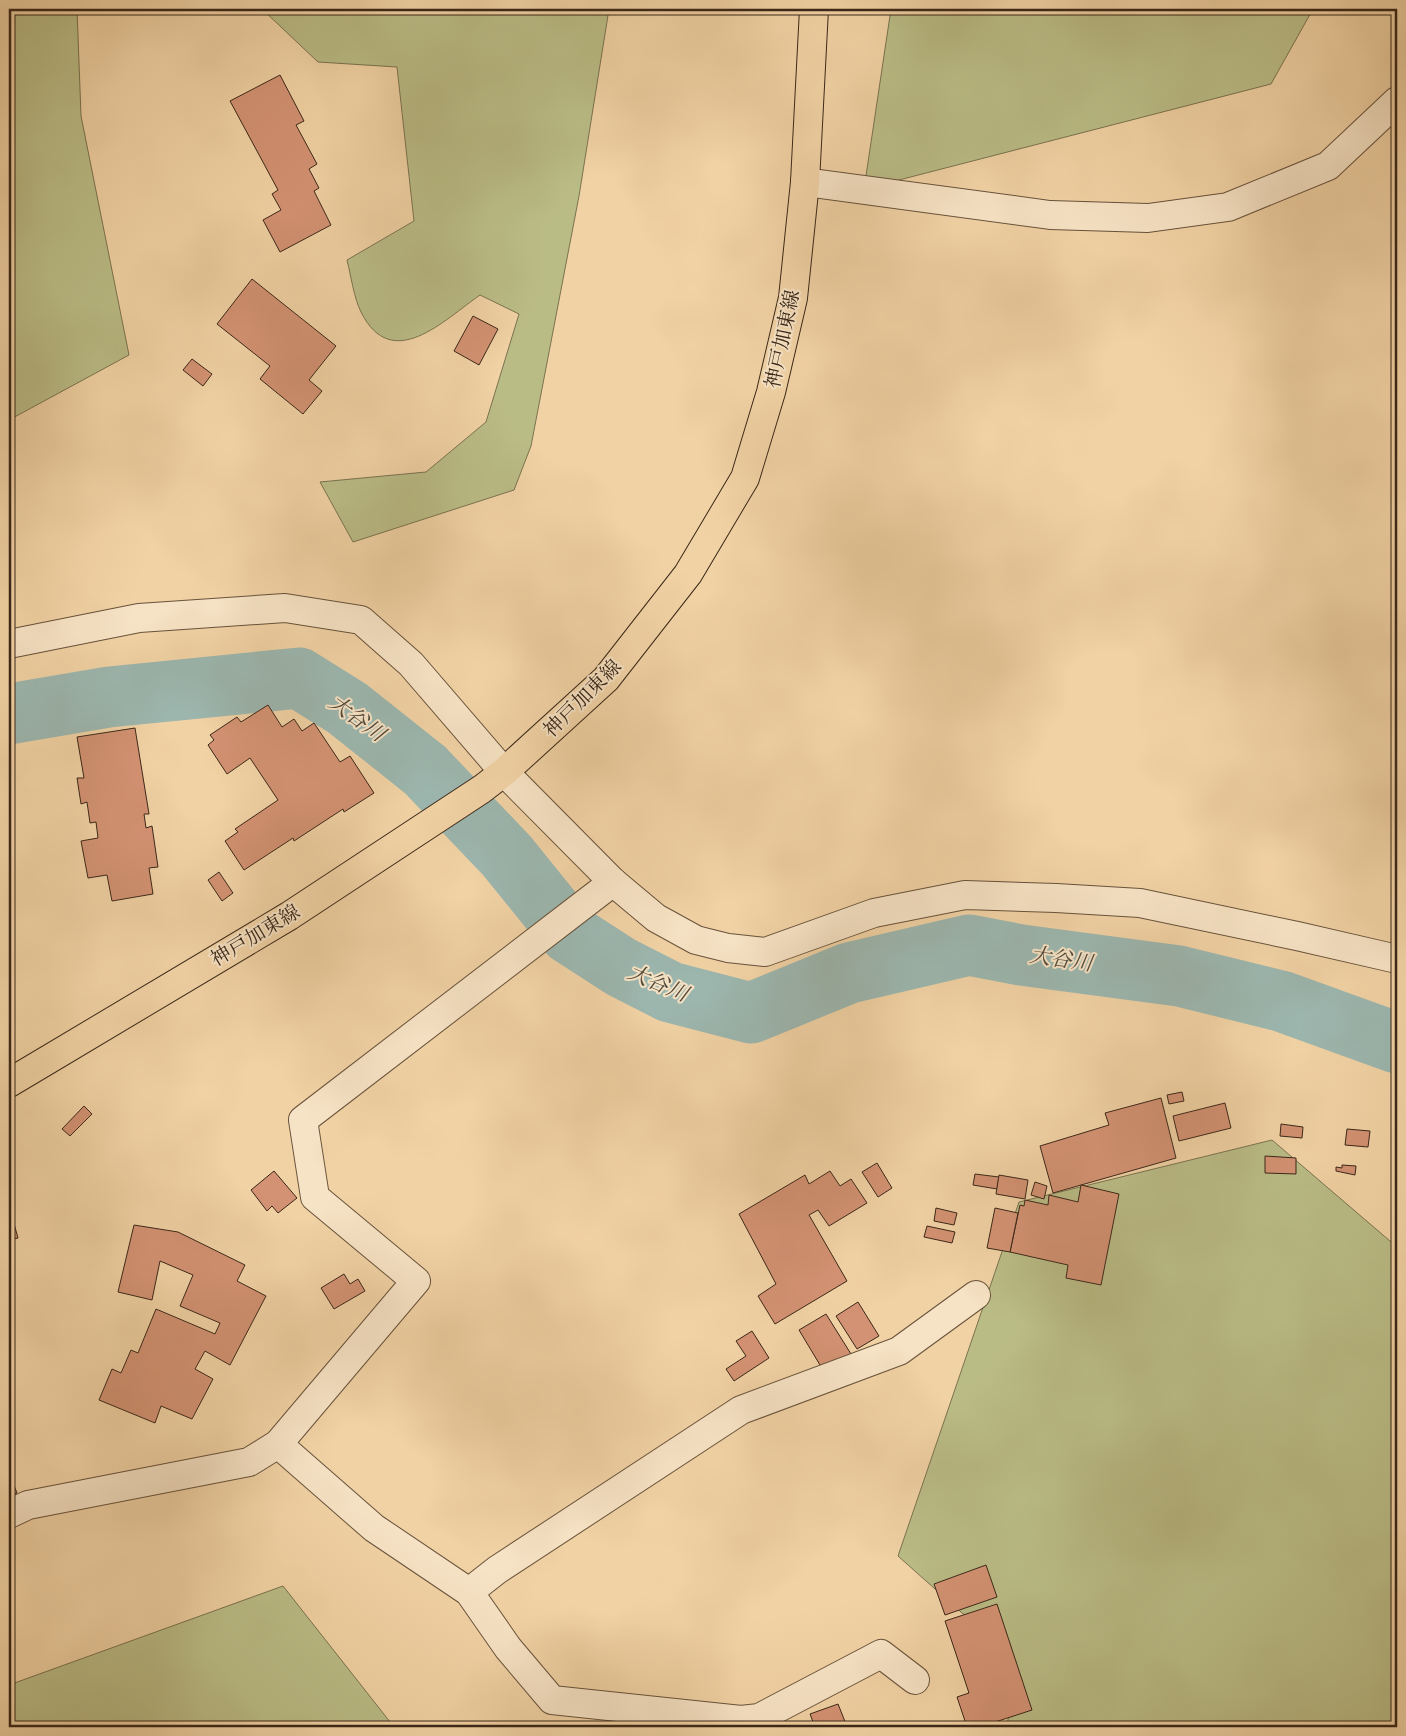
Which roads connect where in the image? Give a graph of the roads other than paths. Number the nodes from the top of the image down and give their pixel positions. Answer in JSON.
{"nodes":[{"id":1,"x":814,"y":9,"type":"edge"},
{"id":2,"x":1397,"y":101,"type":"edge"},
{"id":3,"x":805,"y":182,"type":"junction"},
{"id":4,"x":9,"y":644,"type":"edge"},
{"id":5,"x":504,"y":772,"type":"junction"},
{"id":6,"x":604,"y":889,"type":"junction"},
{"id":7,"x":1397,"y":959,"type":"edge"},
{"id":8,"x":9,"y":1083,"type":"edge"},
{"id":9,"x":976,"y":1295,"type":"dead end"},
{"id":10,"x":278,"y":1444,"type":"junction"},
{"id":11,"x":9,"y":1514,"type":"edge"},
{"id":12,"x":469,"y":1592,"type":"junction"},
{"id":13,"x":915,"y":1680,"type":"dead end"}],
"edges":[{"from":1,"to":3,"type":"main road","name":"神戸加東線"},
{"from":2,"to":3,"type":"street"},
{"from":3,"to":5,"type":"main road","name":"神戸加東線"},
{"from":4,"to":5,"type":"street"},
{"from":5,"to":6,"type":"street"},
{"from":5,"to":8,"type":"main road","name":"神戸加東線"},
{"from":6,"to":7,"type":"street"},
{"from":6,"to":10,"type":"street"},
{"from":9,"to":12,"type":"street"},
{"from":10,"to":11,"type":"street"},
{"from":10,"to":12,"type":"street"},
{"from":12,"to":13,"type":"street"}]}
